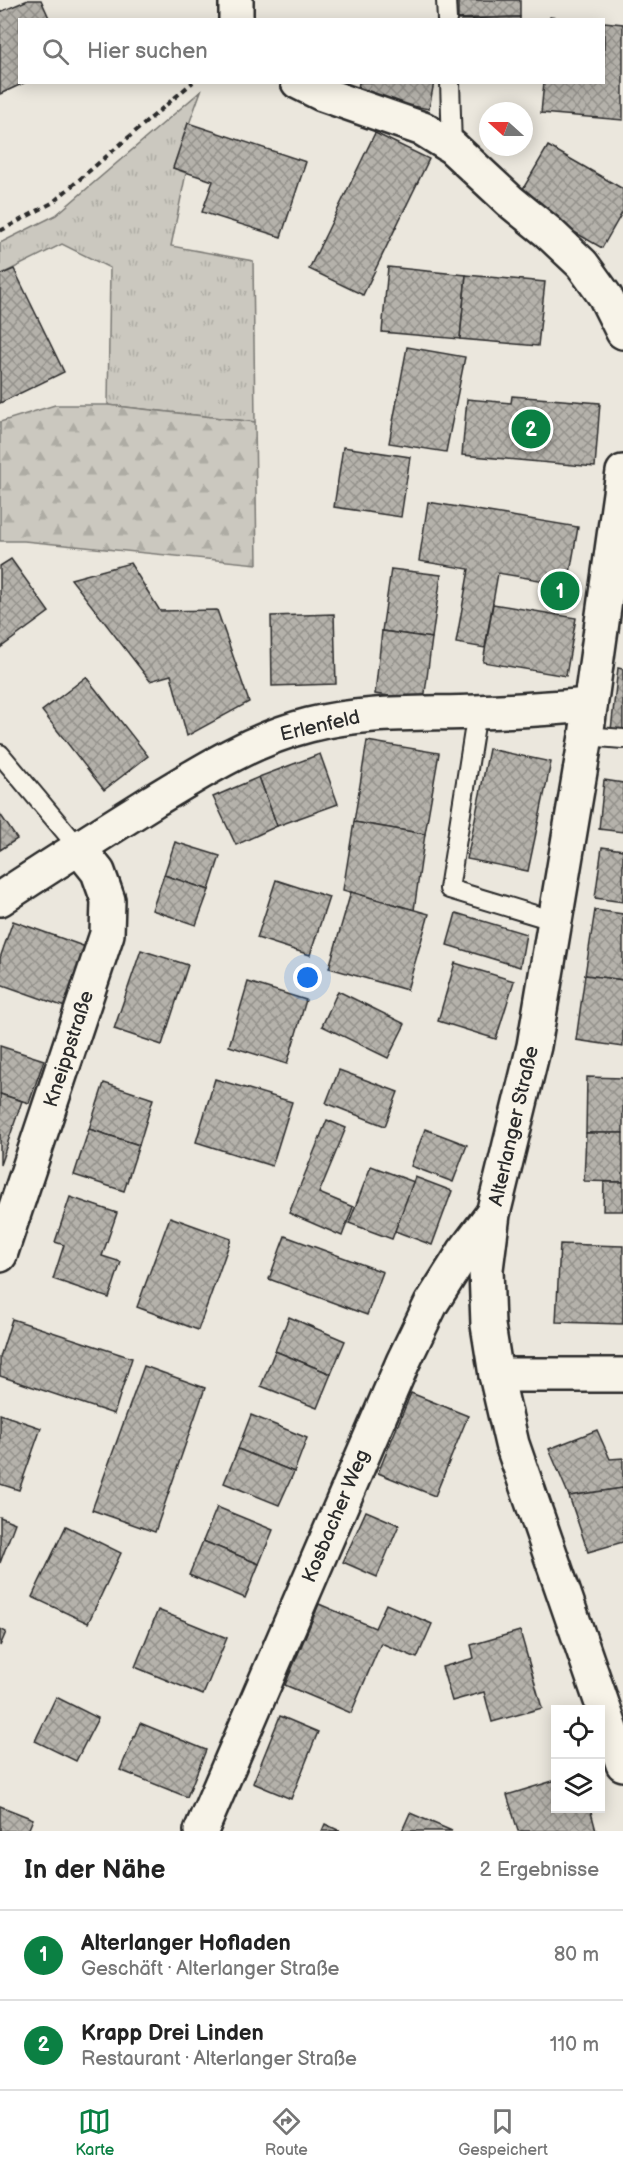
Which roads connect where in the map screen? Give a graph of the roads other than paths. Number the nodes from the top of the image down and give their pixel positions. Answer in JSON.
{"nodes":[{"id":1,"x":236,"y":0,"type":"edge"},
{"id":2,"x":446,"y":0,"type":"edge"},
{"id":3,"x":236,"y":18,"type":"edge"},
{"id":4,"x":447,"y":18,"type":"edge"},
{"id":5,"x":302,"y":84,"type":"edge"},
{"id":6,"x":450,"y":84,"type":"edge"},
{"id":7,"x":452,"y":147,"type":"junction"},
{"id":8,"x":623,"y":332,"type":"edge"},
{"id":9,"x":622,"y":487,"type":"edge"},
{"id":10,"x":477,"y":712,"type":"junction"},
{"id":11,"x":588,"y":721,"type":"junction"},
{"id":12,"x":623,"y":739,"type":"edge"},
{"id":13,"x":0,"y":754,"type":"edge"},
{"id":14,"x":78,"y":847,"type":"junction"},
{"id":15,"x":0,"y":899,"type":"edge"},
{"id":16,"x":555,"y":921,"type":"junction"},
{"id":17,"x":493,"y":1214,"type":"junction"},
{"id":18,"x":0,"y":1256,"type":"edge"},
{"id":19,"x":496,"y":1375,"type":"junction"},
{"id":20,"x":623,"y":1375,"type":"edge"},
{"id":21,"x":623,"y":1764,"type":"edge"},
{"id":22,"x":201,"y":1831,"type":"edge"}],
"edges":[{"from":1,"to":3,"type":"street"},
{"from":2,"to":4,"type":"lane"},
{"from":5,"to":7,"type":"street"},
{"from":6,"to":7,"type":"lane"},
{"from":7,"to":8,"type":"street"},
{"from":9,"to":11,"type":"street","name":"Alterlanger Straße"},
{"from":10,"to":11,"type":"street","name":"Erlenfeld"},
{"from":10,"to":14,"type":"street","name":"Erlenfeld"},
{"from":10,"to":16,"type":"lane"},
{"from":11,"to":12,"type":"lane"},
{"from":11,"to":16,"type":"street","name":"Alterlanger Straße"},
{"from":13,"to":14,"type":"lane"},
{"from":14,"to":15,"type":"street","name":"Erlenfeld"},
{"from":14,"to":18,"type":"street","name":"Kneippstraße"},
{"from":16,"to":17,"type":"street","name":"Alterlanger Straße"},
{"from":17,"to":19,"type":"street","name":"Alterlanger Straße"},
{"from":17,"to":22,"type":"street","name":"Kosbacher Weg"},
{"from":19,"to":20,"type":"street"},
{"from":19,"to":21,"type":"street","name":"Alterlanger Straße"}]}
